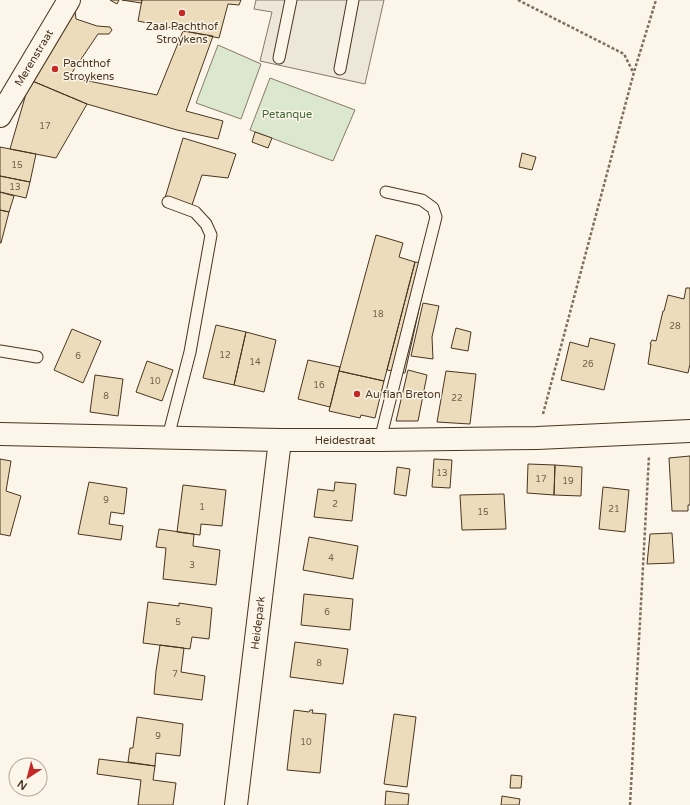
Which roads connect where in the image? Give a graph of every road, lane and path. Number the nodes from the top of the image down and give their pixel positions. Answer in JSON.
{"nodes":[{"id":1,"x":69,"y":0,"type":"edge"},
{"id":2,"x":291,"y":0,"type":"edge"},
{"id":3,"x":353,"y":0,"type":"edge"},
{"id":4,"x":518,"y":0,"type":"edge"},
{"id":5,"x":656,"y":0,"type":"edge"},
{"id":6,"x":279,"y":58,"type":"dead end"},
{"id":7,"x":340,"y":69,"type":"dead end"},
{"id":8,"x":634,"y":72,"type":"junction"},
{"id":9,"x":0,"y":116,"type":"edge"},
{"id":10,"x":386,"y":192,"type":"dead end"},
{"id":11,"x":168,"y":202,"type":"dead end"},
{"id":12,"x":0,"y":351,"type":"edge"},
{"id":13,"x":37,"y":357,"type":"dead end"},
{"id":14,"x":690,"y":431,"type":"edge"},
{"id":15,"x":650,"y":432,"type":"junction"},
{"id":16,"x":0,"y":434,"type":"edge"},
{"id":17,"x":168,"y":438,"type":"junction"},
{"id":18,"x":537,"y":438,"type":"junction"},
{"id":19,"x":280,"y":440,"type":"junction"},
{"id":20,"x":380,"y":440,"type":"junction"},
{"id":21,"x":236,"y":805,"type":"edge"},
{"id":22,"x":630,"y":805,"type":"edge"}],
"edges":[{"from":1,"to":9,"type":"street","name":"Merenstraat"},
{"from":2,"to":6,"type":"lane"},
{"from":3,"to":7,"type":"lane"},
{"from":4,"to":8,"type":"path"},
{"from":5,"to":8,"type":"path"},
{"from":8,"to":18,"type":"path"},
{"from":10,"to":20,"type":"lane"},
{"from":11,"to":17,"type":"lane"},
{"from":12,"to":13,"type":"lane"},
{"from":14,"to":15,"type":"street","name":"Heidestraat"},
{"from":15,"to":18,"type":"street","name":"Heidestraat"},
{"from":15,"to":22,"type":"path"},
{"from":16,"to":17,"type":"street","name":"Heidestraat"},
{"from":17,"to":19,"type":"street","name":"Heidestraat"},
{"from":18,"to":20,"type":"street","name":"Heidestraat"},
{"from":19,"to":20,"type":"street","name":"Heidestraat"},
{"from":19,"to":21,"type":"street","name":"Heidepark"}]}
